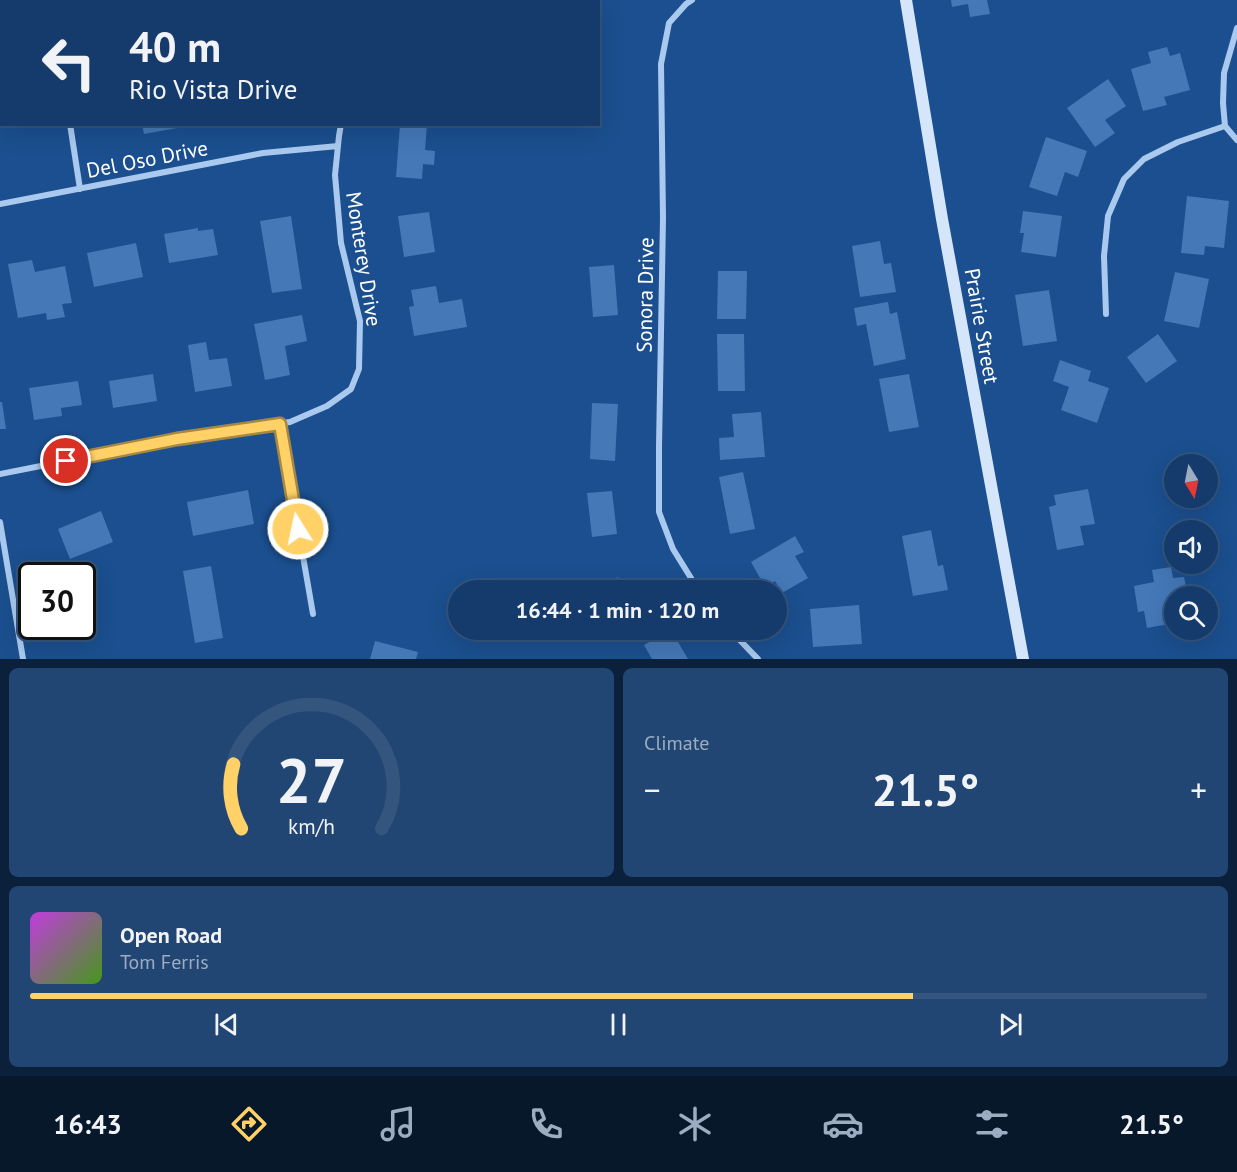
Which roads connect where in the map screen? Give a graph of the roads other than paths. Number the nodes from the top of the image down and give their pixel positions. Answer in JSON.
{"nodes":[{"id":1,"x":692,"y":0,"type":"edge"},
{"id":2,"x":906,"y":0,"type":"edge"},
{"id":3,"x":1237,"y":28,"type":"edge"},
{"id":4,"x":70,"y":126,"type":"edge"},
{"id":5,"x":341,"y":126,"type":"edge"},
{"id":6,"x":1225,"y":126,"type":"junction"},
{"id":7,"x":1237,"y":140,"type":"edge"},
{"id":8,"x":338,"y":146,"type":"junction"},
{"id":9,"x":80,"y":189,"type":"junction"},
{"id":10,"x":0,"y":204,"type":"edge"},
{"id":11,"x":1106,"y":314,"type":"dead end"},
{"id":12,"x":280,"y":424,"type":"junction"},
{"id":13,"x":0,"y":474,"type":"edge"},
{"id":14,"x":0,"y":522,"type":"edge"},
{"id":15,"x":692,"y":580,"type":"edge"},
{"id":16,"x":313,"y":614,"type":"dead end"},
{"id":17,"x":740,"y":640,"type":"edge"},
{"id":18,"x":23,"y":659,"type":"edge"},
{"id":19,"x":758,"y":659,"type":"edge"},
{"id":20,"x":1023,"y":659,"type":"edge"}],
"edges":[{"from":1,"to":15,"type":"street","name":"Sonora Drive"},
{"from":2,"to":20,"type":"street","name":"Prairie Street"},
{"from":3,"to":6,"type":"street"},
{"from":4,"to":9,"type":"street"},
{"from":5,"to":8,"type":"street","name":"Monterey Drive"},
{"from":6,"to":7,"type":"street"},
{"from":6,"to":11,"type":"street"},
{"from":8,"to":9,"type":"street","name":"Del Oso Drive"},
{"from":8,"to":12,"type":"street","name":"Monterey Drive"},
{"from":9,"to":10,"type":"street","name":"Del Oso Drive"},
{"from":12,"to":13,"type":"street","name":"Monterey Drive"},
{"from":12,"to":16,"type":"street"},
{"from":14,"to":18,"type":"street"},
{"from":17,"to":19,"type":"street"}]}
